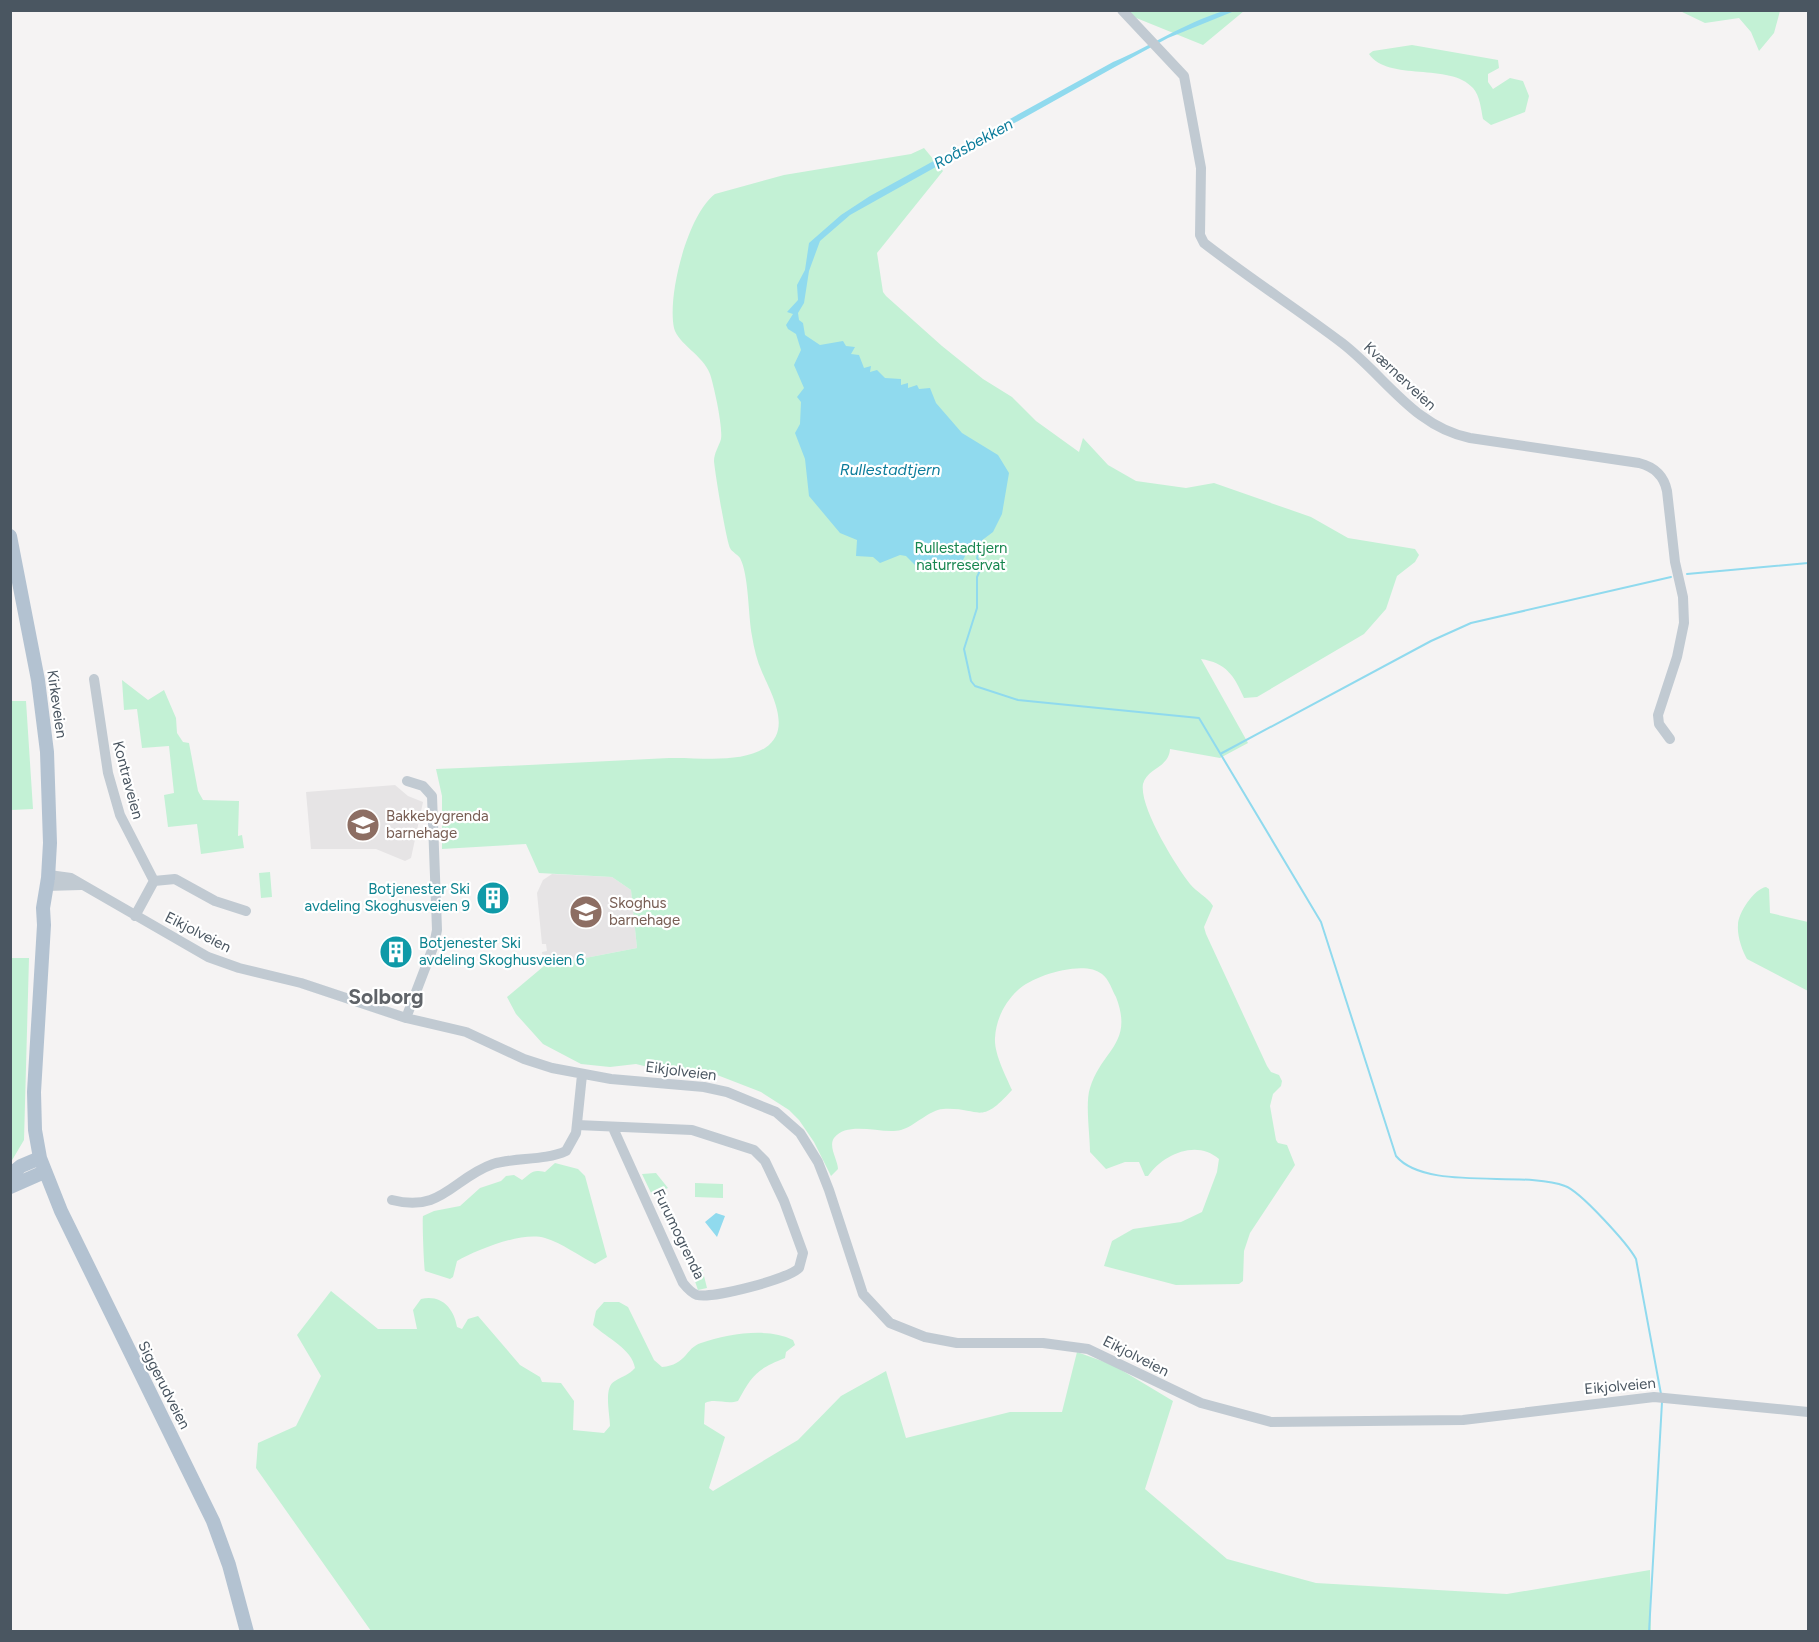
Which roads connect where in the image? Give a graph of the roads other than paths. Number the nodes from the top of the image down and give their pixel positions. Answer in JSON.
{"nodes":[{"id":1,"x":1122,"y":10,"type":"edge"},
{"id":2,"x":10,"y":536,"type":"edge"},
{"id":3,"x":94,"y":679,"type":"dead end"},
{"id":4,"x":1670,"y":739,"type":"dead end"},
{"id":5,"x":407,"y":781,"type":"dead end"},
{"id":6,"x":48,"y":881,"type":"junction"},
{"id":7,"x":154,"y":881,"type":"junction"},
{"id":8,"x":246,"y":911,"type":"dead end"},
{"id":9,"x":135,"y":916,"type":"junction"},
{"id":10,"x":406,"y":1018,"type":"junction"},
{"id":11,"x":582,"y":1075,"type":"junction"},
{"id":12,"x":577,"y":1125,"type":"junction"},
{"id":13,"x":613,"y":1128,"type":"junction"},
{"id":14,"x":40,"y":1158,"type":"junction"},
{"id":15,"x":44,"y":1172,"type":"junction"},
{"id":16,"x":10,"y":1174,"type":"edge"},
{"id":17,"x":10,"y":1186,"type":"edge"},
{"id":18,"x":392,"y":1200,"type":"dead end"},
{"id":19,"x":1809,"y":1413,"type":"edge"},
{"id":20,"x":247,"y":1632,"type":"edge"}],
"edges":[{"from":1,"to":4,"type":"street","name":"Kværnerveien"},
{"from":2,"to":6,"type":"main road","name":"Kirkeveien"},
{"from":3,"to":7,"type":"street","name":"Kontraveien"},
{"from":5,"to":10,"type":"street"},
{"from":6,"to":9,"type":"street","name":"Eikjolveien"},
{"from":6,"to":14,"type":"main road","name":"Kirkeveien"},
{"from":7,"to":8,"type":"street"},
{"from":7,"to":9,"type":"street"},
{"from":9,"to":10,"type":"street","name":"Eikjolveien"},
{"from":10,"to":11,"type":"street","name":"Eikjolveien"},
{"from":11,"to":12,"type":"street"},
{"from":11,"to":19,"type":"street","name":"Eikjolveien"},
{"from":12,"to":13,"type":"street","name":"Furumogrenda"},
{"from":12,"to":18,"type":"street"},
{"from":13,"to":13,"type":"street","name":"Furumogrenda"},
{"from":14,"to":15,"type":"main road","name":"Siggerudveien"},
{"from":14,"to":16,"type":"main road"},
{"from":15,"to":17,"type":"main road"},
{"from":15,"to":20,"type":"main road","name":"Siggerudveien"}]}
